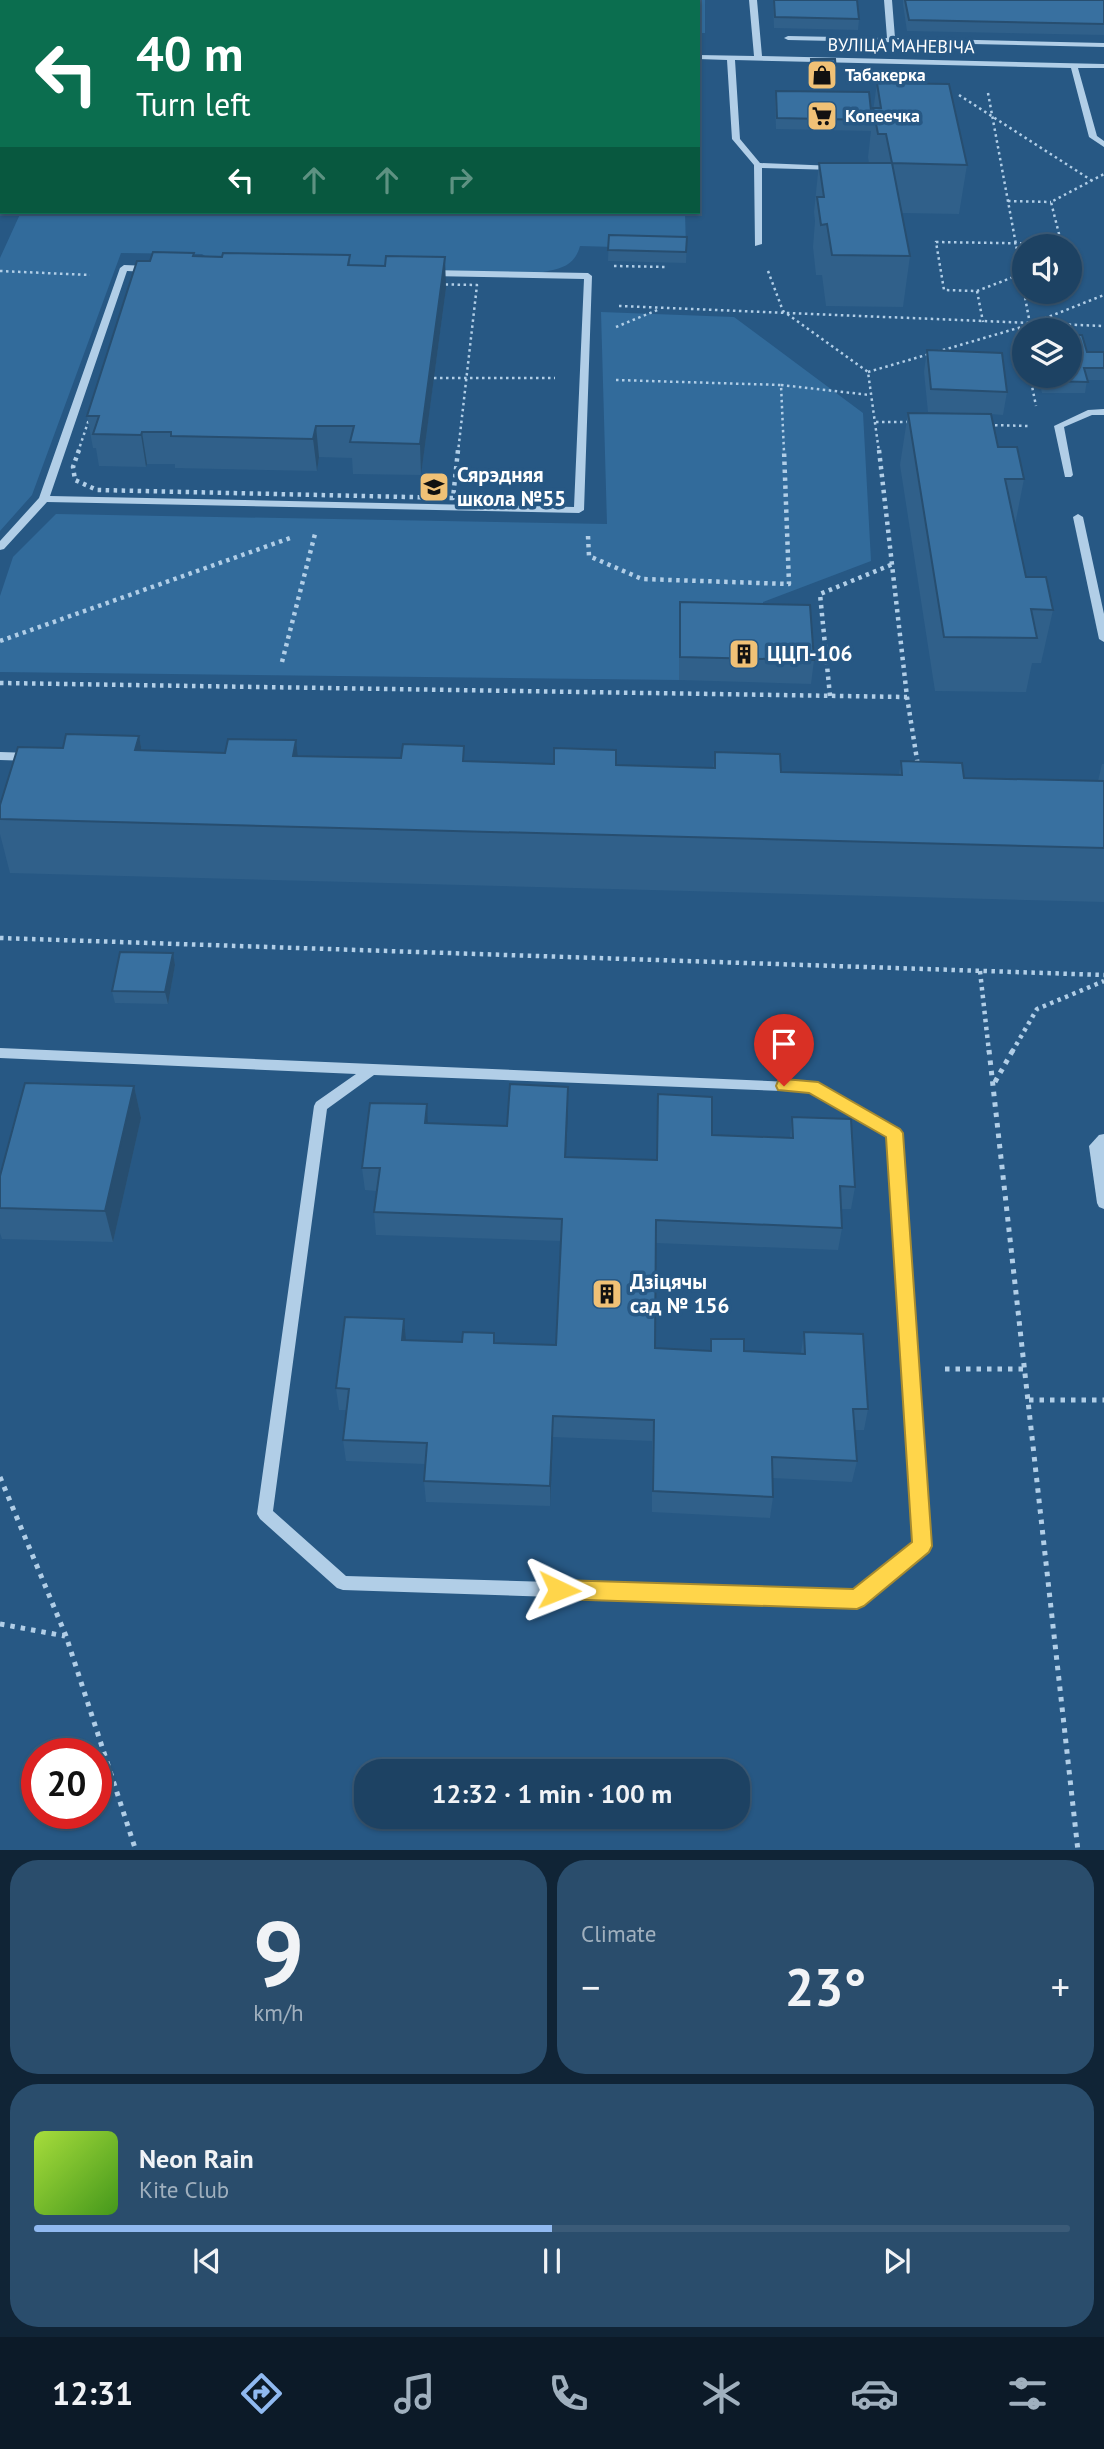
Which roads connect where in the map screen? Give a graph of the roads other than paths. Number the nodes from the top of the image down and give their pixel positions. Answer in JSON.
{"nodes":[{"id":1,"x":754,"y":0,"type":"edge"},
{"id":2,"x":888,"y":0,"type":"edge"},
{"id":3,"x":789,"y":37,"type":"dead end"},
{"id":4,"x":891,"y":41,"type":"junction"},
{"id":5,"x":1104,"y":45,"type":"edge"},
{"id":6,"x":700,"y":57,"type":"edge"},
{"id":7,"x":730,"y":58,"type":"junction"},
{"id":8,"x":758,"y":58,"type":"junction"},
{"id":9,"x":1074,"y":66,"type":"junction"},
{"id":10,"x":1104,"y":66,"type":"edge"},
{"id":11,"x":1104,"y":145,"type":"edge"},
{"id":12,"x":758,"y":165,"type":"junction"},
{"id":13,"x":844,"y":169,"type":"edge"},
{"id":14,"x":758,"y":244,"type":"road end"},
{"id":15,"x":166,"y":269,"type":"edge"},
{"id":16,"x":415,"y":273,"type":"edge"},
{"id":17,"x":1104,"y":412,"type":"edge"},
{"id":18,"x":1068,"y":475,"type":"dead end"},
{"id":19,"x":44,"y":499,"type":"junction"},
{"id":20,"x":1078,"y":517,"type":"dead end"},
{"id":21,"x":0,"y":547,"type":"edge"},
{"id":22,"x":1104,"y":639,"type":"edge"},
{"id":23,"x":0,"y":755,"type":"edge"},
{"id":24,"x":42,"y":757,"type":"edge"},
{"id":25,"x":0,"y":1054,"type":"edge"},
{"id":26,"x":372,"y":1070,"type":"junction"},
{"id":27,"x":1104,"y":1139,"type":"edge"},
{"id":28,"x":1104,"y":1203,"type":"edge"}],
"edges":[{"from":1,"to":8,"type":"street"},
{"from":2,"to":4,"type":"street"},
{"from":3,"to":4,"type":"street"},
{"from":4,"to":5,"type":"street"},
{"from":6,"to":7,"type":"street","name":"ВУЛІЦА МАНЕВІЧА"},
{"from":7,"to":8,"type":"street","name":"ВУЛІЦА МАНЕВІЧА"},
{"from":7,"to":12,"type":"street"},
{"from":8,"to":9,"type":"street","name":"ВУЛІЦА МАНЕВІЧА"},
{"from":9,"to":10,"type":"street","name":"ВУЛІЦА МАНЕВІЧА"},
{"from":9,"to":11,"type":"lane"},
{"from":12,"to":13,"type":"street"},
{"from":12,"to":14,"type":"street"},
{"from":15,"to":19,"type":"street"},
{"from":16,"to":19,"type":"street"},
{"from":17,"to":18,"type":"street"},
{"from":19,"to":21,"type":"street"},
{"from":20,"to":22,"type":"street"},
{"from":23,"to":24,"type":"street"},
{"from":25,"to":26,"type":"street"},
{"from":26,"to":26,"type":"street"},
{"from":27,"to":28,"type":"street"}]}
